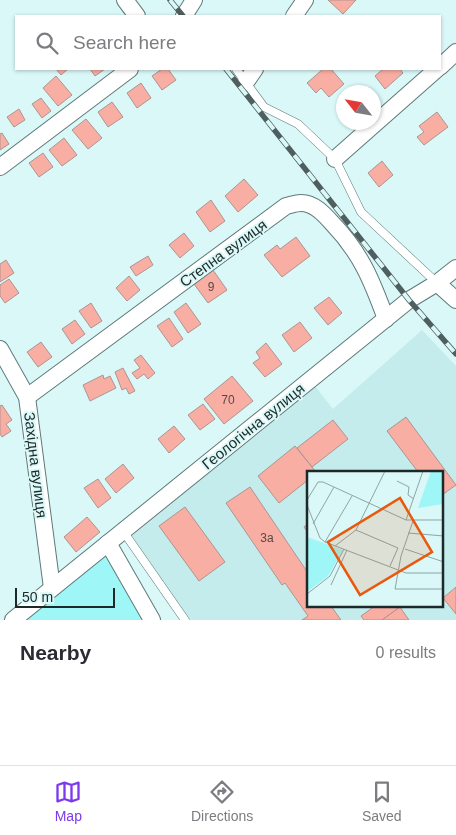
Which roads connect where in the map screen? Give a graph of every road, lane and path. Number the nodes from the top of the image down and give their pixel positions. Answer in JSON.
{"nodes":[{"id":1,"x":125,"y":0,"type":"edge"},
{"id":2,"x":306,"y":0,"type":"edge"},
{"id":3,"x":135,"y":15,"type":"edge"},
{"id":4,"x":295,"y":15,"type":"edge"},
{"id":5,"x":456,"y":52,"type":"edge"},
{"id":6,"x":441,"y":65,"type":"edge"},
{"id":7,"x":129,"y":70,"type":"edge"},
{"id":8,"x":436,"y":70,"type":"edge"},
{"id":9,"x":246,"y":73,"type":"edge"},
{"id":10,"x":335,"y":159,"type":"junction"},
{"id":11,"x":0,"y":167,"type":"edge"},
{"id":12,"x":456,"y":268,"type":"edge"},
{"id":13,"x":437,"y":283,"type":"junction"},
{"id":14,"x":456,"y":300,"type":"edge"},
{"id":15,"x":386,"y":319,"type":"junction"},
{"id":16,"x":0,"y":349,"type":"edge"},
{"id":17,"x":27,"y":397,"type":"junction"},
{"id":18,"x":123,"y":531,"type":"junction"},
{"id":19,"x":108,"y":543,"type":"junction"},
{"id":20,"x":52,"y":588,"type":"junction"},
{"id":21,"x":13,"y":620,"type":"edge"},
{"id":22,"x":152,"y":620,"type":"edge"},
{"id":23,"x":185,"y":620,"type":"edge"}],
"edges":[{"from":1,"to":3,"type":"street"},
{"from":2,"to":4,"type":"street"},
{"from":5,"to":6,"type":"street"},
{"from":7,"to":11,"type":"street"},
{"from":8,"to":10,"type":"street"},
{"from":9,"to":10,"type":"lane"},
{"from":10,"to":13,"type":"lane"},
{"from":12,"to":13,"type":"street","name":"Геологічна вулиця"},
{"from":13,"to":14,"type":"street"},
{"from":13,"to":15,"type":"street","name":"Геологічна вулиця"},
{"from":15,"to":17,"type":"street","name":"Степна вулиця"},
{"from":15,"to":18,"type":"street","name":"Геологічна вулиця"},
{"from":16,"to":17,"type":"street","name":"Західна вулиця"},
{"from":17,"to":20,"type":"street","name":"Західна вулиця"},
{"from":18,"to":19,"type":"street","name":"Геологічна вулиця"},
{"from":18,"to":23,"type":"lane"},
{"from":19,"to":20,"type":"street","name":"Геологічна вулиця"},
{"from":19,"to":22,"type":"street"},
{"from":20,"to":21,"type":"street","name":"Геологічна вулиця"}]}
